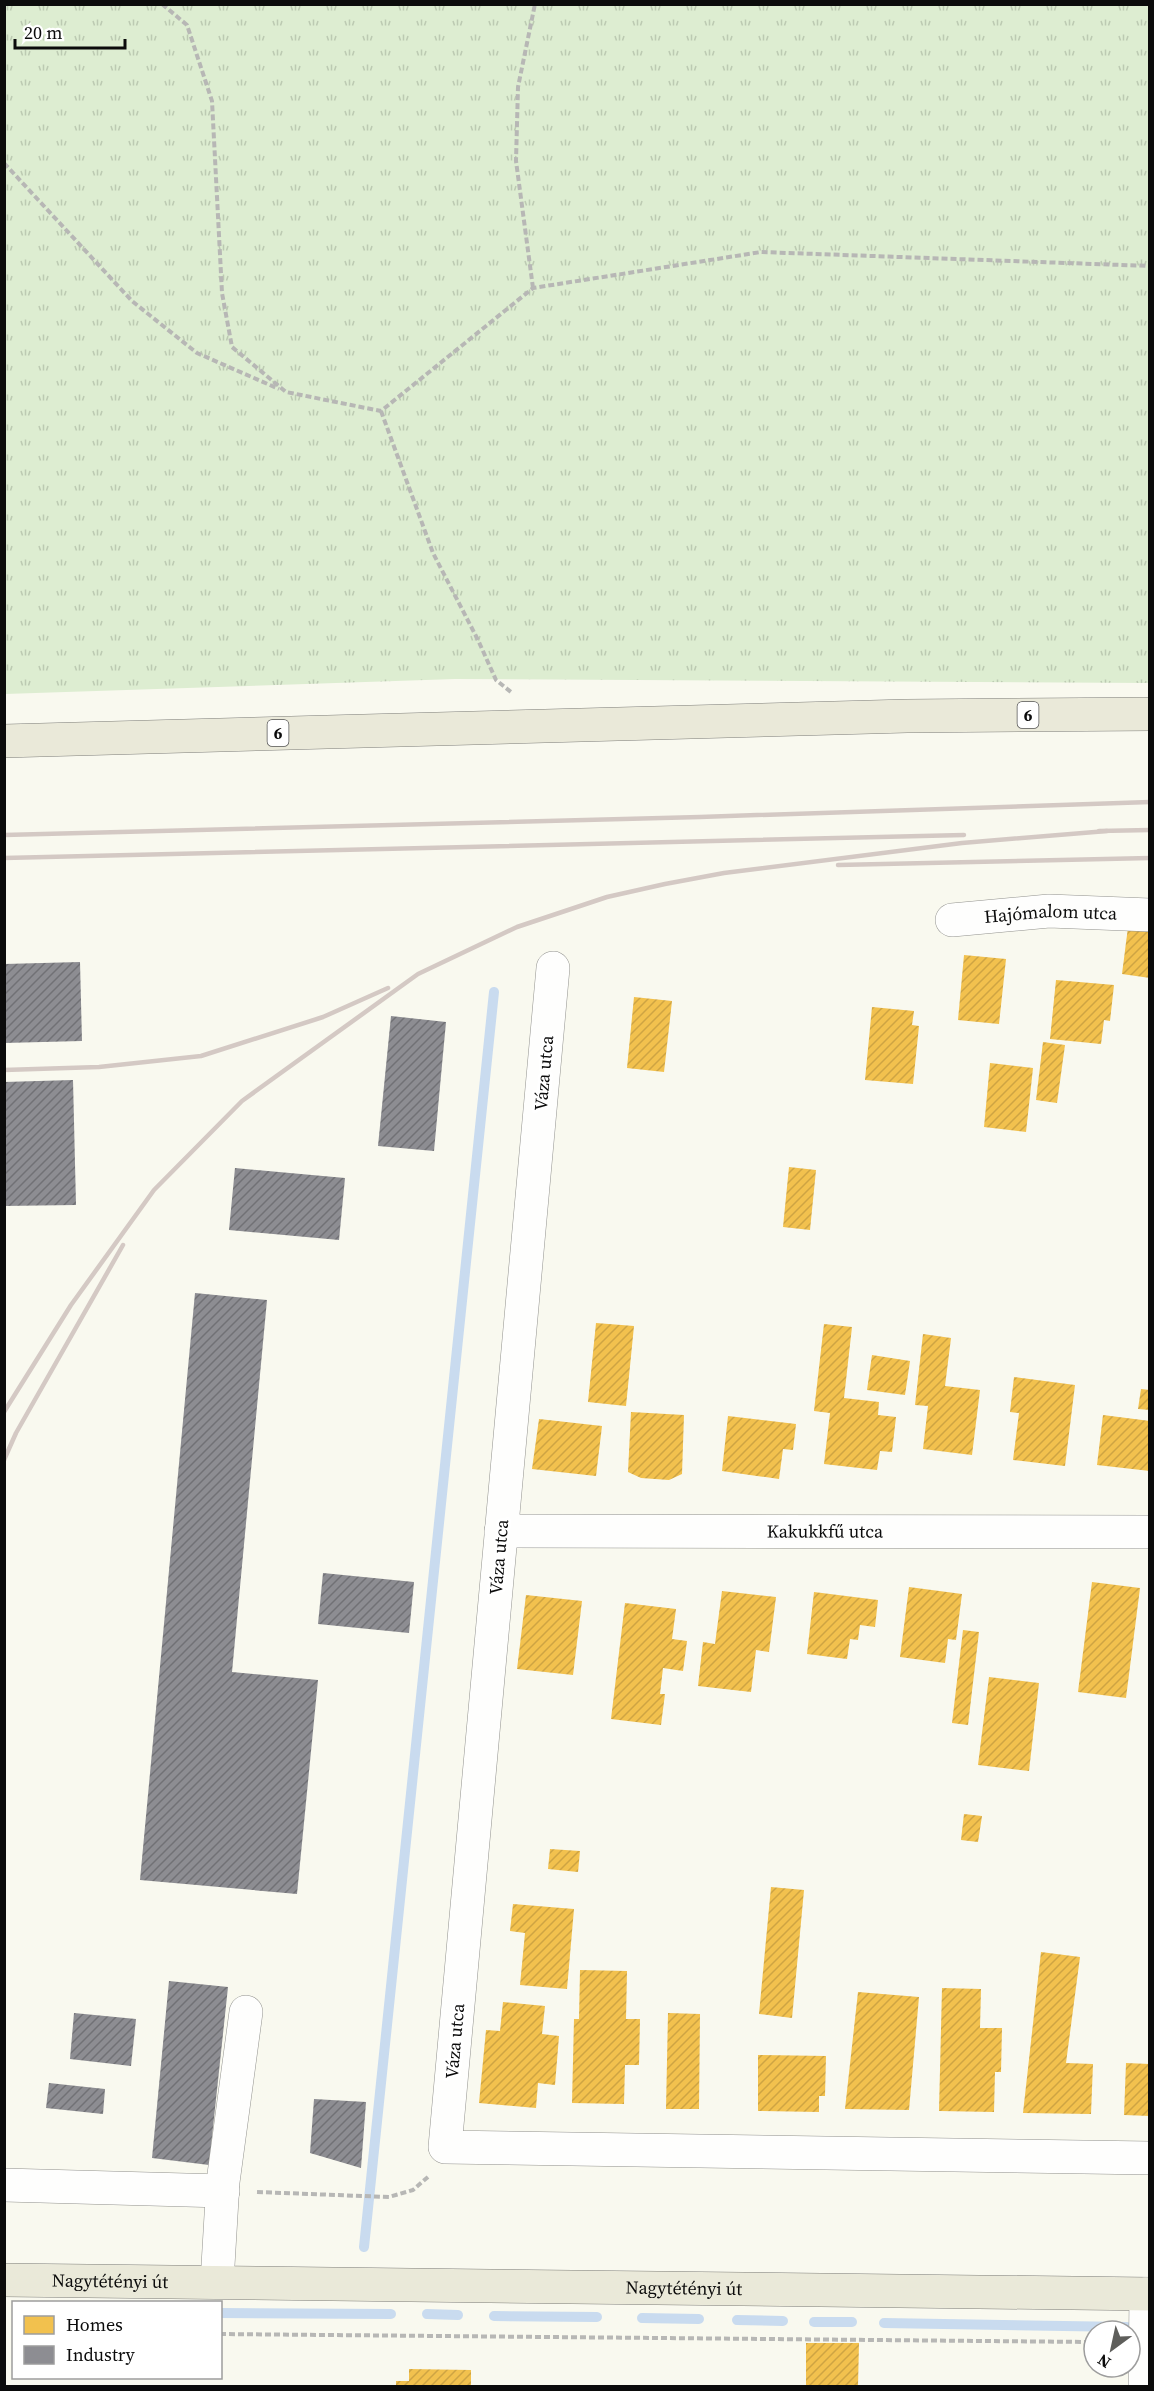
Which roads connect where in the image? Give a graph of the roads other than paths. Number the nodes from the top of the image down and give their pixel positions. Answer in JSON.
{"nodes":[{"id":1,"x":1149,"y":714,"type":"edge"},
{"id":2,"x":4,"y":741,"type":"edge"},
{"id":3,"x":1149,"y":915,"type":"edge"},
{"id":4,"x":952,"y":920,"type":"dead end"},
{"id":5,"x":553,"y":968,"type":"dead end"},
{"id":6,"x":501,"y":1531,"type":"junction"},
{"id":7,"x":1149,"y":1532,"type":"edge"},
{"id":8,"x":246,"y":2012,"type":"dead end"},
{"id":9,"x":1149,"y":2158,"type":"edge"},
{"id":10,"x":4,"y":2185,"type":"edge"},
{"id":11,"x":222,"y":2191,"type":"junction"},
{"id":12,"x":4,"y":2280,"type":"edge"},
{"id":13,"x":217,"y":2282,"type":"junction"},
{"id":14,"x":1148,"y":2294,"type":"edge"},
{"id":15,"x":1145,"y":2386,"type":"edge"}],
"edges":[{"from":1,"to":2,"type":"main road","number":"6"},
{"from":3,"to":4,"type":"street","name":"Hajómalom utca"},
{"from":5,"to":6,"type":"street","name":"Váza utca"},
{"from":6,"to":7,"type":"street","name":"Kakukkfű utca"},
{"from":6,"to":9,"type":"street","name":"Váza utca"},
{"from":8,"to":11,"type":"street"},
{"from":10,"to":11,"type":"street"},
{"from":11,"to":13,"type":"street"},
{"from":12,"to":13,"type":"main road","name":"Nagytétényi út"},
{"from":13,"to":14,"type":"main road","name":"Nagytétényi út"},
{"from":14,"to":15,"type":"street"}]}
